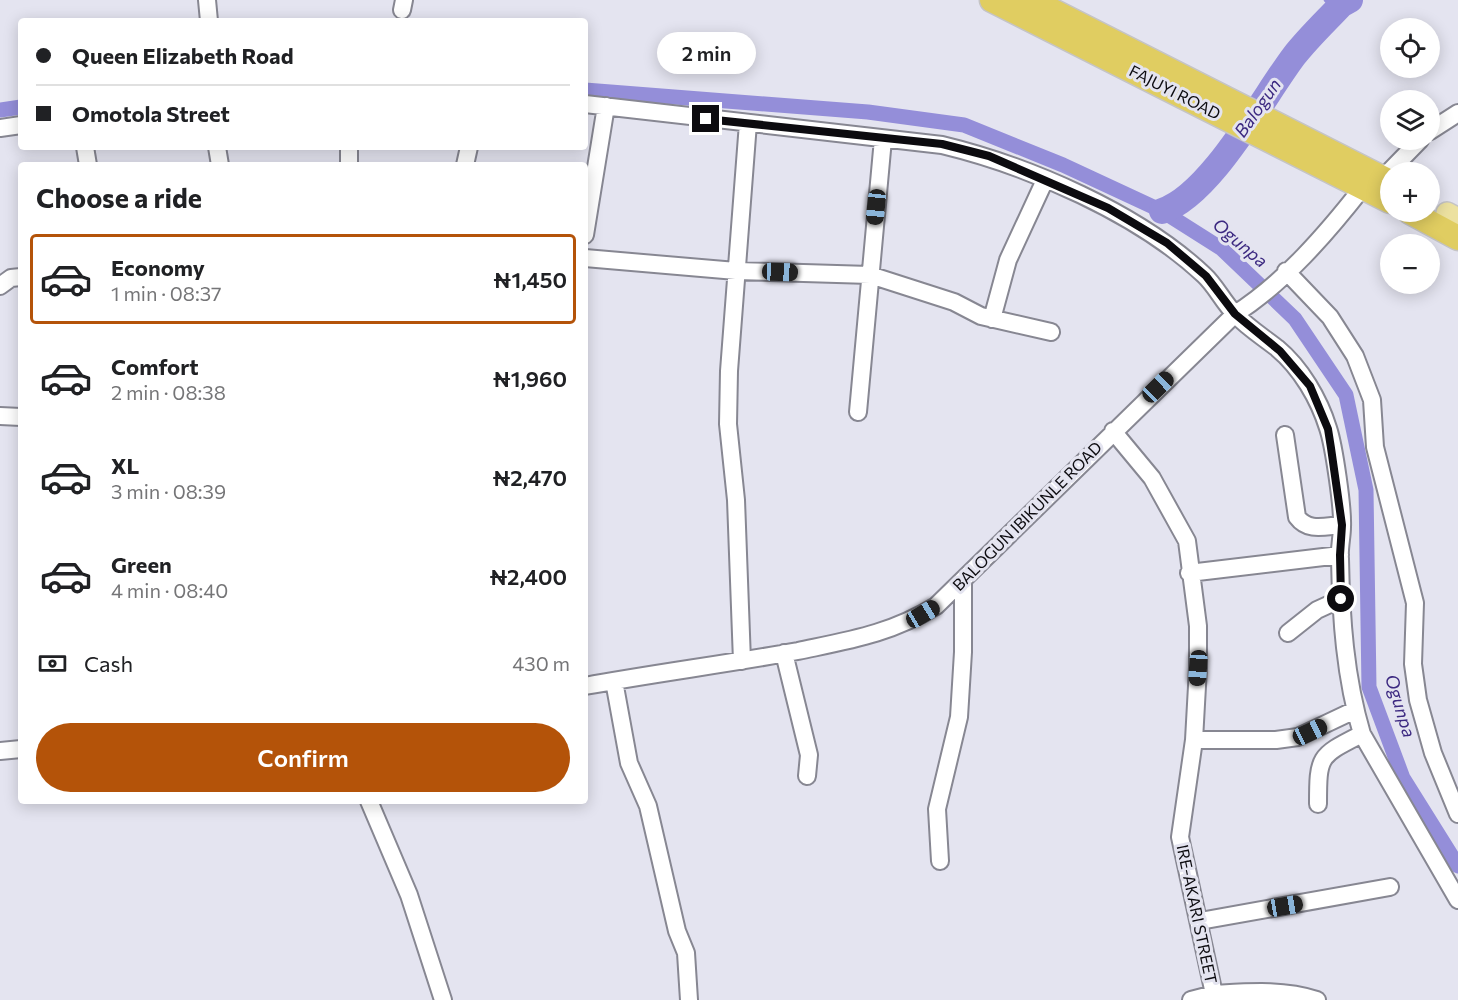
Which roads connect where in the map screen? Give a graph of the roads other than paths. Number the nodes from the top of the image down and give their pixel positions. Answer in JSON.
{"nodes":[{"id":1,"x":207,"y":0,"type":"edge"},
{"id":2,"x":992,"y":0,"type":"edge"},
{"id":3,"x":1031,"y":0,"type":"edge"},
{"id":4,"x":209,"y":18,"type":"edge"},
{"id":5,"x":588,"y":104,"type":"edge"},
{"id":6,"x":606,"y":106,"type":"junction"},
{"id":7,"x":1458,"y":113,"type":"edge"},
{"id":8,"x":1250,"y":120,"type":"junction"},
{"id":9,"x":748,"y":123,"type":"junction"},
{"id":10,"x":18,"y":125,"type":"edge"},
{"id":11,"x":1440,"y":125,"type":"edge"},
{"id":12,"x":0,"y":128,"type":"edge"},
{"id":13,"x":883,"y":139,"type":"junction"},
{"id":14,"x":1410,"y":150,"type":"edge"},
{"id":15,"x":1045,"y":180,"type":"junction"},
{"id":16,"x":1379,"y":182,"type":"edge"},
{"id":17,"x":588,"y":217,"type":"edge"},
{"id":18,"x":588,"y":258,"type":"edge"},
{"id":19,"x":736,"y":271,"type":"junction"},
{"id":20,"x":870,"y":275,"type":"junction"},
{"id":21,"x":1281,"y":275,"type":"junction"},
{"id":22,"x":18,"y":277,"type":"edge"},
{"id":23,"x":0,"y":286,"type":"edge"},
{"id":24,"x":1235,"y":314,"type":"junction"},
{"id":25,"x":992,"y":319,"type":"junction"},
{"id":26,"x":1051,"y":332,"type":"dead end"},
{"id":27,"x":858,"y":412,"type":"dead end"},
{"id":28,"x":0,"y":416,"type":"edge"},
{"id":29,"x":18,"y":417,"type":"edge"},
{"id":30,"x":1113,"y":431,"type":"junction"},
{"id":31,"x":1286,"y":435,"type":"dead end"},
{"id":32,"x":1342,"y":525,"type":"junction"},
{"id":33,"x":1340,"y":555,"type":"junction"},
{"id":34,"x":1190,"y":573,"type":"junction"},
{"id":35,"x":963,"y":582,"type":"junction"},
{"id":36,"x":1341,"y":599,"type":"junction"},
{"id":37,"x":1288,"y":633,"type":"dead end"},
{"id":38,"x":784,"y":653,"type":"junction"},
{"id":39,"x":742,"y":661,"type":"junction"},
{"id":40,"x":614,"y":681,"type":"junction"},
{"id":41,"x":588,"y":685,"type":"edge"},
{"id":42,"x":1354,"y":710,"type":"junction"},
{"id":43,"x":1362,"y":734,"type":"junction"},
{"id":44,"x":1194,"y":740,"type":"junction"},
{"id":45,"x":18,"y":749,"type":"edge"},
{"id":46,"x":0,"y":751,"type":"edge"},
{"id":47,"x":807,"y":776,"type":"dead end"},
{"id":48,"x":370,"y":804,"type":"edge"},
{"id":49,"x":1318,"y":804,"type":"dead end"},
{"id":50,"x":1458,"y":814,"type":"edge"},
{"id":51,"x":940,"y":861,"type":"dead end"},
{"id":52,"x":1390,"y":887,"type":"dead end"},
{"id":53,"x":1458,"y":900,"type":"edge"},
{"id":54,"x":1200,"y":921,"type":"junction"},
{"id":55,"x":1214,"y":994,"type":"junction"},
{"id":56,"x":443,"y":1000,"type":"edge"},
{"id":57,"x":689,"y":1000,"type":"edge"},
{"id":58,"x":1191,"y":1000,"type":"edge"},
{"id":59,"x":1317,"y":1000,"type":"edge"}],
"edges":[{"from":1,"to":4,"type":"street"},
{"from":2,"to":8,"type":"highway","name":"FAJUYI ROAD"},
{"from":3,"to":8,"type":"highway","name":"FAJUYI ROAD"},
{"from":5,"to":6,"type":"street"},
{"from":6,"to":9,"type":"street"},
{"from":6,"to":17,"type":"street"},
{"from":7,"to":11,"type":"street"},
{"from":8,"to":16,"type":"highway","name":"FAJUYI ROAD"},
{"from":9,"to":13,"type":"street"},
{"from":9,"to":19,"type":"street"},
{"from":10,"to":12,"type":"street"},
{"from":13,"to":15,"type":"street"},
{"from":13,"to":20,"type":"street"},
{"from":14,"to":16,"type":"street","name":"BALOGUN IBIKUNLE ROAD"},
{"from":15,"to":24,"type":"street"},
{"from":15,"to":25,"type":"street"},
{"from":16,"to":21,"type":"street","name":"BALOGUN IBIKUNLE ROAD"},
{"from":18,"to":19,"type":"street"},
{"from":19,"to":20,"type":"street"},
{"from":19,"to":39,"type":"street"},
{"from":20,"to":25,"type":"street"},
{"from":20,"to":27,"type":"street"},
{"from":21,"to":24,"type":"street","name":"BALOGUN IBIKUNLE ROAD"},
{"from":21,"to":50,"type":"street"},
{"from":22,"to":23,"type":"street"},
{"from":24,"to":30,"type":"street","name":"BALOGUN IBIKUNLE ROAD"},
{"from":24,"to":32,"type":"street"},
{"from":25,"to":26,"type":"street"},
{"from":28,"to":29,"type":"street"},
{"from":30,"to":34,"type":"street","name":"IRE-AKARI STREET"},
{"from":30,"to":35,"type":"street","name":"BALOGUN IBIKUNLE ROAD"},
{"from":31,"to":32,"type":"street"},
{"from":32,"to":33,"type":"street"},
{"from":33,"to":34,"type":"street"},
{"from":33,"to":36,"type":"street"},
{"from":34,"to":44,"type":"street","name":"IRE-AKARI STREET"},
{"from":35,"to":38,"type":"street","name":"BALOGUN IBIKUNLE ROAD"},
{"from":35,"to":51,"type":"street"},
{"from":36,"to":37,"type":"street"},
{"from":36,"to":42,"type":"street"},
{"from":38,"to":39,"type":"street","name":"BALOGUN IBIKUNLE ROAD"},
{"from":38,"to":47,"type":"street"},
{"from":39,"to":40,"type":"street","name":"BALOGUN IBIKUNLE ROAD"},
{"from":40,"to":41,"type":"street","name":"BALOGUN IBIKUNLE ROAD"},
{"from":40,"to":57,"type":"street"},
{"from":42,"to":43,"type":"street"},
{"from":42,"to":44,"type":"street"},
{"from":43,"to":49,"type":"street"},
{"from":43,"to":53,"type":"street"},
{"from":44,"to":54,"type":"street","name":"IRE-AKARI STREET"},
{"from":45,"to":46,"type":"street"},
{"from":48,"to":56,"type":"street"},
{"from":52,"to":54,"type":"street"},
{"from":54,"to":55,"type":"street","name":"IRE-AKARI STREET"},
{"from":55,"to":58,"type":"street"},
{"from":55,"to":59,"type":"street","name":"IRE-AKARI STREET"}]}
